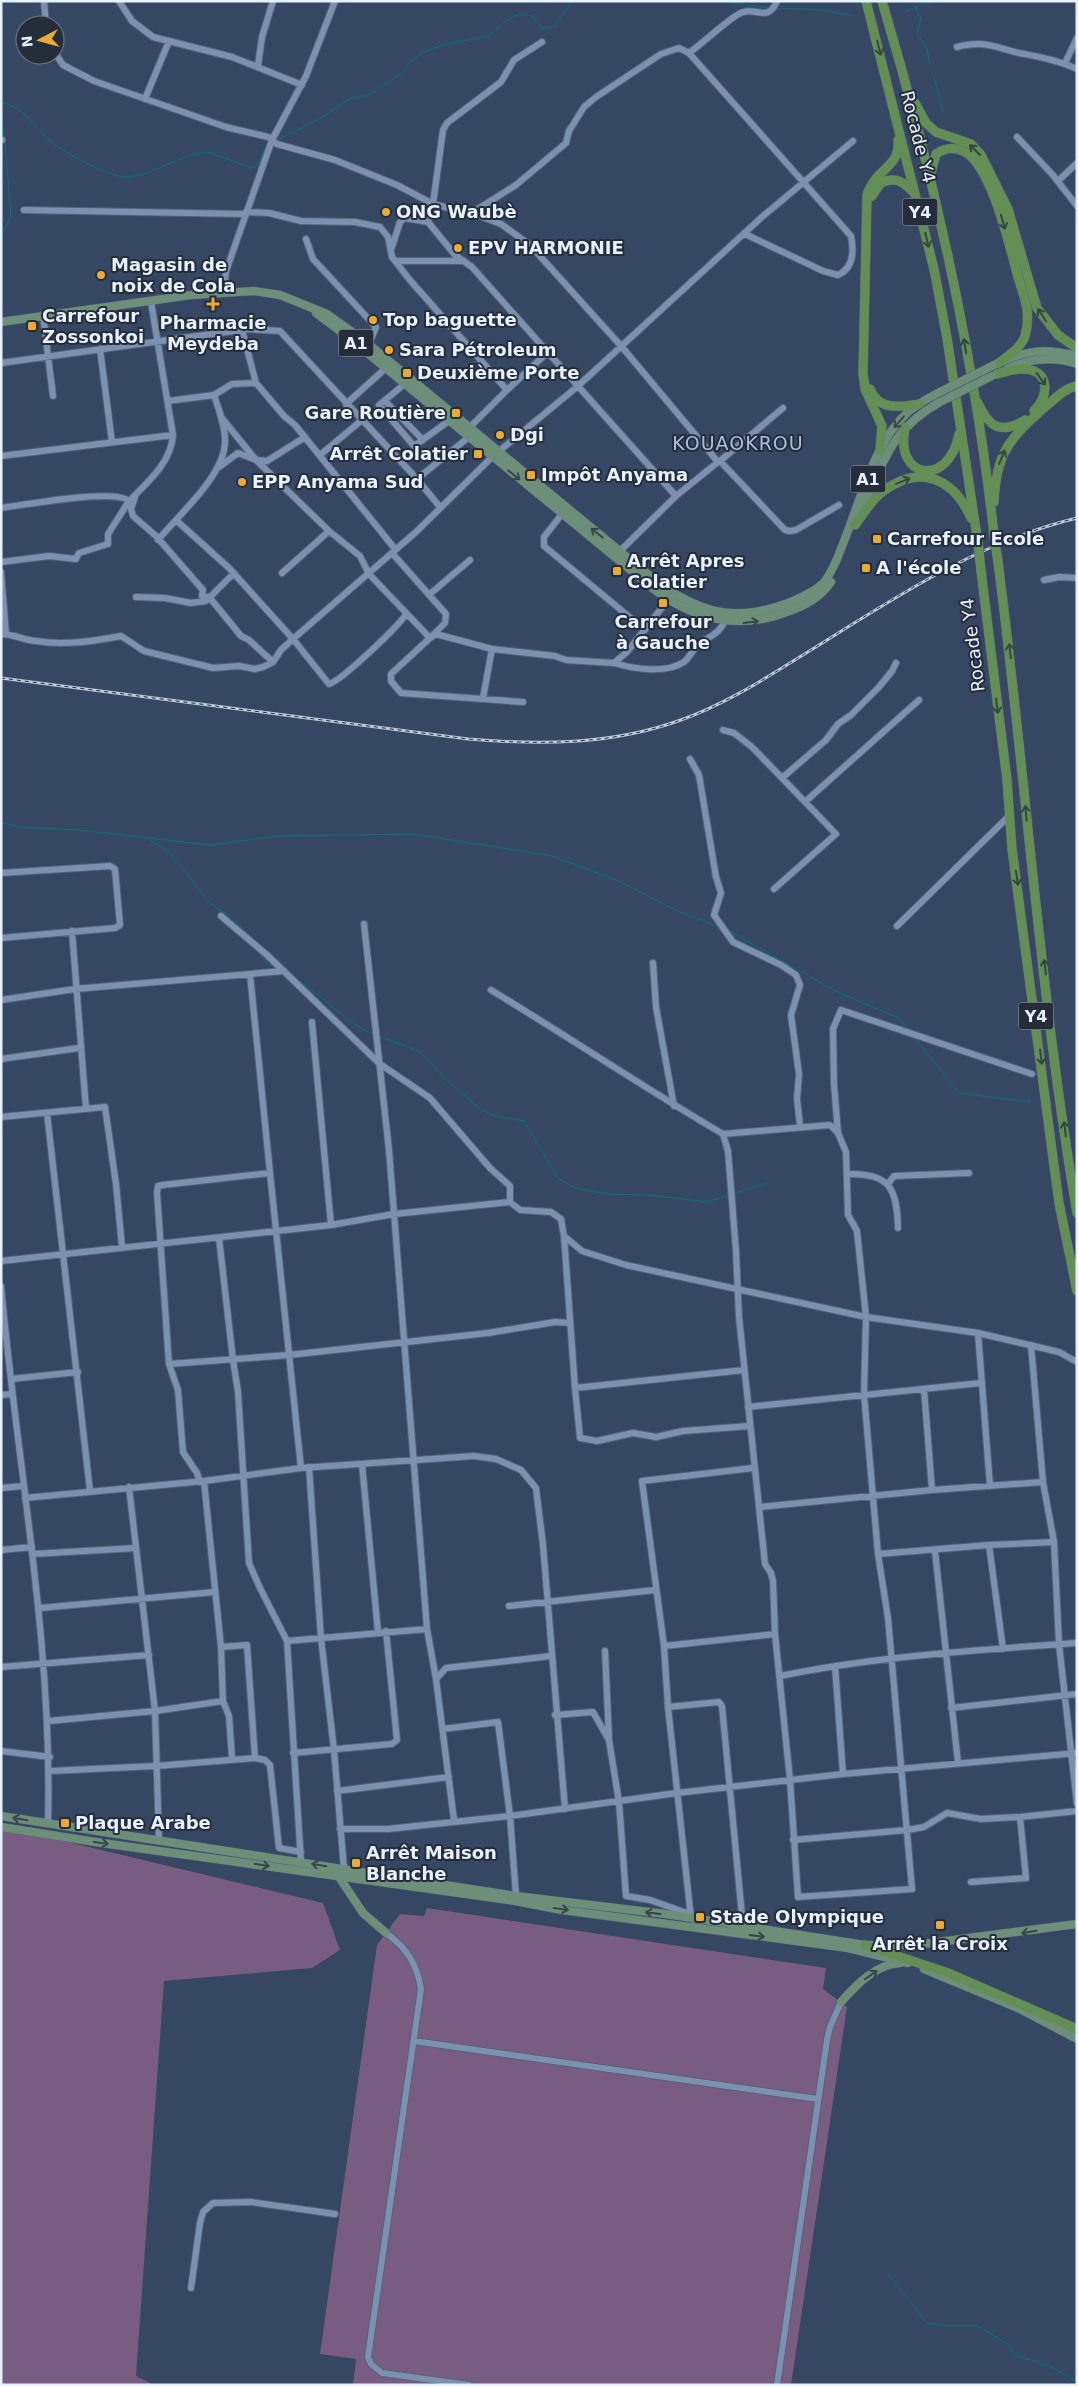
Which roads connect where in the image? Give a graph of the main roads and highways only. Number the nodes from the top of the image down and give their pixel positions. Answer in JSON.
{"nodes":[{"id":1,"x":866,"y":1,"type":"edge"},
{"id":2,"x":882,"y":1,"type":"edge"},
{"id":3,"x":906,"y":82,"type":"junction"},
{"id":4,"x":890,"y":95,"type":"junction"},
{"id":5,"x":930,"y":178,"type":"junction"},
{"id":6,"x":916,"y":195,"type":"junction"},
{"id":7,"x":305,"y":305,"type":"junction"},
{"id":8,"x":1,"y":322,"type":"edge"},
{"id":9,"x":1077,"y":348,"type":"edge"},
{"id":10,"x":1077,"y":356,"type":"edge"},
{"id":11,"x":1077,"y":364,"type":"edge"},
{"id":12,"x":994,"y":370,"type":"junction"},
{"id":13,"x":408,"y":382,"type":"junction"},
{"id":14,"x":1077,"y":386,"type":"edge"},
{"id":15,"x":973,"y":394,"type":"junction"},
{"id":16,"x":919,"y":404,"type":"junction"},
{"id":17,"x":452,"y":418,"type":"junction"},
{"id":18,"x":960,"y":426,"type":"junction"},
{"id":19,"x":905,"y":427,"type":"junction"},
{"id":20,"x":880,"y":450,"type":"junction"},
{"id":21,"x":495,"y":454,"type":"junction"},
{"id":22,"x":992,"y":522,"type":"junction"},
{"id":23,"x":855,"y":525,"type":"junction"},
{"id":24,"x":976,"y":531,"type":"junction"},
{"id":25,"x":671,"y":596,"type":"junction"},
{"id":26,"x":1077,"y":1212,"type":"edge"},
{"id":27,"x":1077,"y":1291,"type":"edge"},
{"id":28,"x":1,"y":1816,"type":"edge"},
{"id":29,"x":1,"y":1827,"type":"edge"},
{"id":30,"x":339,"y":1877,"type":"junction"},
{"id":31,"x":1077,"y":1924,"type":"edge"},
{"id":32,"x":386,"y":1933,"type":"road end"},
{"id":33,"x":865,"y":1945,"type":"junction"},
{"id":34,"x":908,"y":1963,"type":"junction"},
{"id":35,"x":841,"y":2002,"type":"road end"},
{"id":36,"x":1077,"y":2029,"type":"edge"},
{"id":37,"x":1077,"y":2039,"type":"edge"}],
"edges":[{"from":1,"to":4,"type":"highway","name":"Rocade Y4","number":"Y4","one_way":true},
{"from":2,"to":3,"type":"highway","name":"Rocade Y4","number":"Y4"},
{"from":3,"to":5,"type":"highway","name":"Rocade Y4","number":"Y4"},
{"from":9,"to":3,"type":"highway","one_way":true},
{"from":4,"to":6,"type":"highway","name":"Rocade Y4","number":"Y4"},
{"from":4,"to":20,"type":"highway"},
{"from":5,"to":12,"type":"highway","one_way":true},
{"from":15,"to":5,"type":"highway","name":"Rocade Y4","number":"Y4","one_way":true},
{"from":6,"to":16,"type":"highway"},
{"from":6,"to":18,"type":"highway","name":"Rocade Y4","number":"Y4","one_way":true},
{"from":7,"to":8,"type":"main road","number":"A1"},
{"from":7,"to":13,"type":"main road","number":"A1"},
{"from":7,"to":13,"type":"main road","number":"A1"},
{"from":10,"to":12,"type":"main road","number":"A1"},
{"from":11,"to":12,"type":"main road","number":"A1"},
{"from":12,"to":15,"type":"highway","one_way":true},
{"from":12,"to":16,"type":"main road","number":"A1","bridge":true},
{"from":12,"to":19,"type":"main road","number":"A1","bridge":true},
{"from":13,"to":17,"type":"main road","number":"A1"},
{"from":22,"to":14,"type":"highway","one_way":true},
{"from":15,"to":22,"type":"highway","name":"Rocade Y4","number":"Y4"},
{"from":16,"to":20,"type":"main road","number":"A1","one_way":true},
{"from":17,"to":21,"type":"main road","number":"A1"},
{"from":17,"to":21,"type":"main road","number":"A1"},
{"from":18,"to":19,"type":"highway"},
{"from":18,"to":24,"type":"highway","name":"Rocade Y4","number":"Y4"},
{"from":19,"to":23,"type":"main road","number":"A1"},
{"from":20,"to":25,"type":"main road","number":"A1"},
{"from":25,"to":21,"type":"main road","number":"A1","one_way":true},
{"from":21,"to":25,"type":"main road","number":"A1","one_way":true},
{"from":26,"to":22,"type":"highway","name":"Rocade Y4","number":"Y4","one_way":true,"bridge":true},
{"from":23,"to":24,"type":"highway","one_way":true},
{"from":25,"to":23,"type":"main road","number":"A1","one_way":true},
{"from":24,"to":27,"type":"highway","name":"Rocade Y4","number":"Y4","one_way":true,"bridge":true},
{"from":33,"to":28,"type":"main road","one_way":true},
{"from":29,"to":30,"type":"main road","one_way":true},
{"from":30,"to":32,"type":"main road"},
{"from":30,"to":34,"type":"main road","one_way":true},
{"from":31,"to":33,"type":"main road","one_way":true},
{"from":33,"to":36,"type":"highway"},
{"from":35,"to":34,"type":"main road","one_way":true},
{"from":34,"to":37,"type":"main road"}]}
